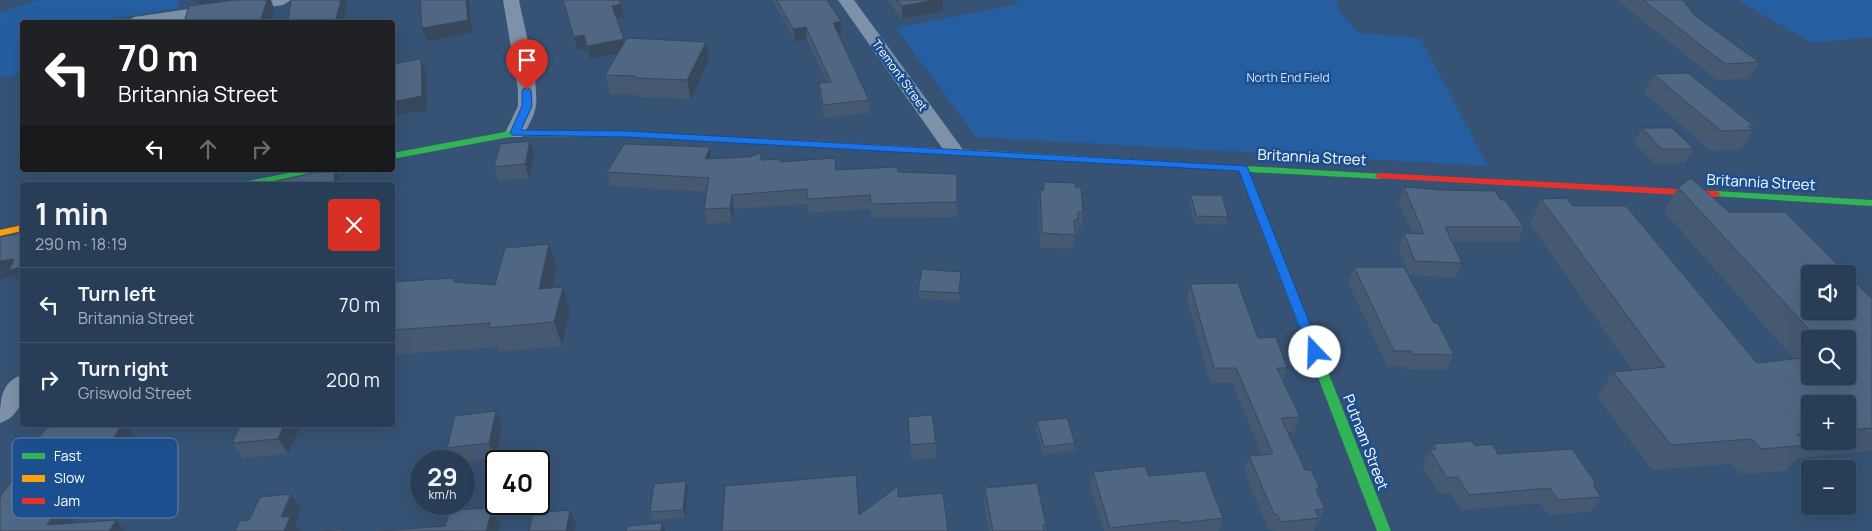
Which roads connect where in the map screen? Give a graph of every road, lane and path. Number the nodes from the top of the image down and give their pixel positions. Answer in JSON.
{"nodes":[{"id":1,"x":283,"y":0,"type":"edge"},
{"id":2,"x":511,"y":0,"type":"edge"},
{"id":3,"x":846,"y":0,"type":"edge"},
{"id":4,"x":148,"y":20,"type":"edge"},
{"id":5,"x":515,"y":133,"type":"junction"},
{"id":6,"x":954,"y":151,"type":"junction"},
{"id":7,"x":395,"y":155,"type":"edge"},
{"id":8,"x":1243,"y":168,"type":"junction"},
{"id":9,"x":309,"y":172,"type":"edge"},
{"id":10,"x":257,"y":182,"type":"edge"},
{"id":11,"x":1872,"y":203,"type":"edge"},
{"id":12,"x":20,"y":228,"type":"edge"},
{"id":13,"x":0,"y":233,"type":"edge"},
{"id":14,"x":20,"y":387,"type":"edge"},
{"id":15,"x":0,"y":413,"type":"edge"},
{"id":16,"x":1384,"y":531,"type":"edge"}],
"edges":[{"from":1,"to":4,"type":"street"},
{"from":2,"to":5,"type":"street"},
{"from":3,"to":6,"type":"street","name":"Tremont Street"},
{"from":5,"to":6,"type":"main road","name":"Britannia Street"},
{"from":5,"to":7,"type":"main road","name":"Britannia Street"},
{"from":6,"to":8,"type":"main road","name":"Britannia Street"},
{"from":8,"to":11,"type":"main road","name":"Britannia Street"},
{"from":8,"to":16,"type":"main road","name":"Putnam Street"},
{"from":9,"to":10,"type":"main road"},
{"from":12,"to":13,"type":"main road"},
{"from":14,"to":15,"type":"street"}]}
